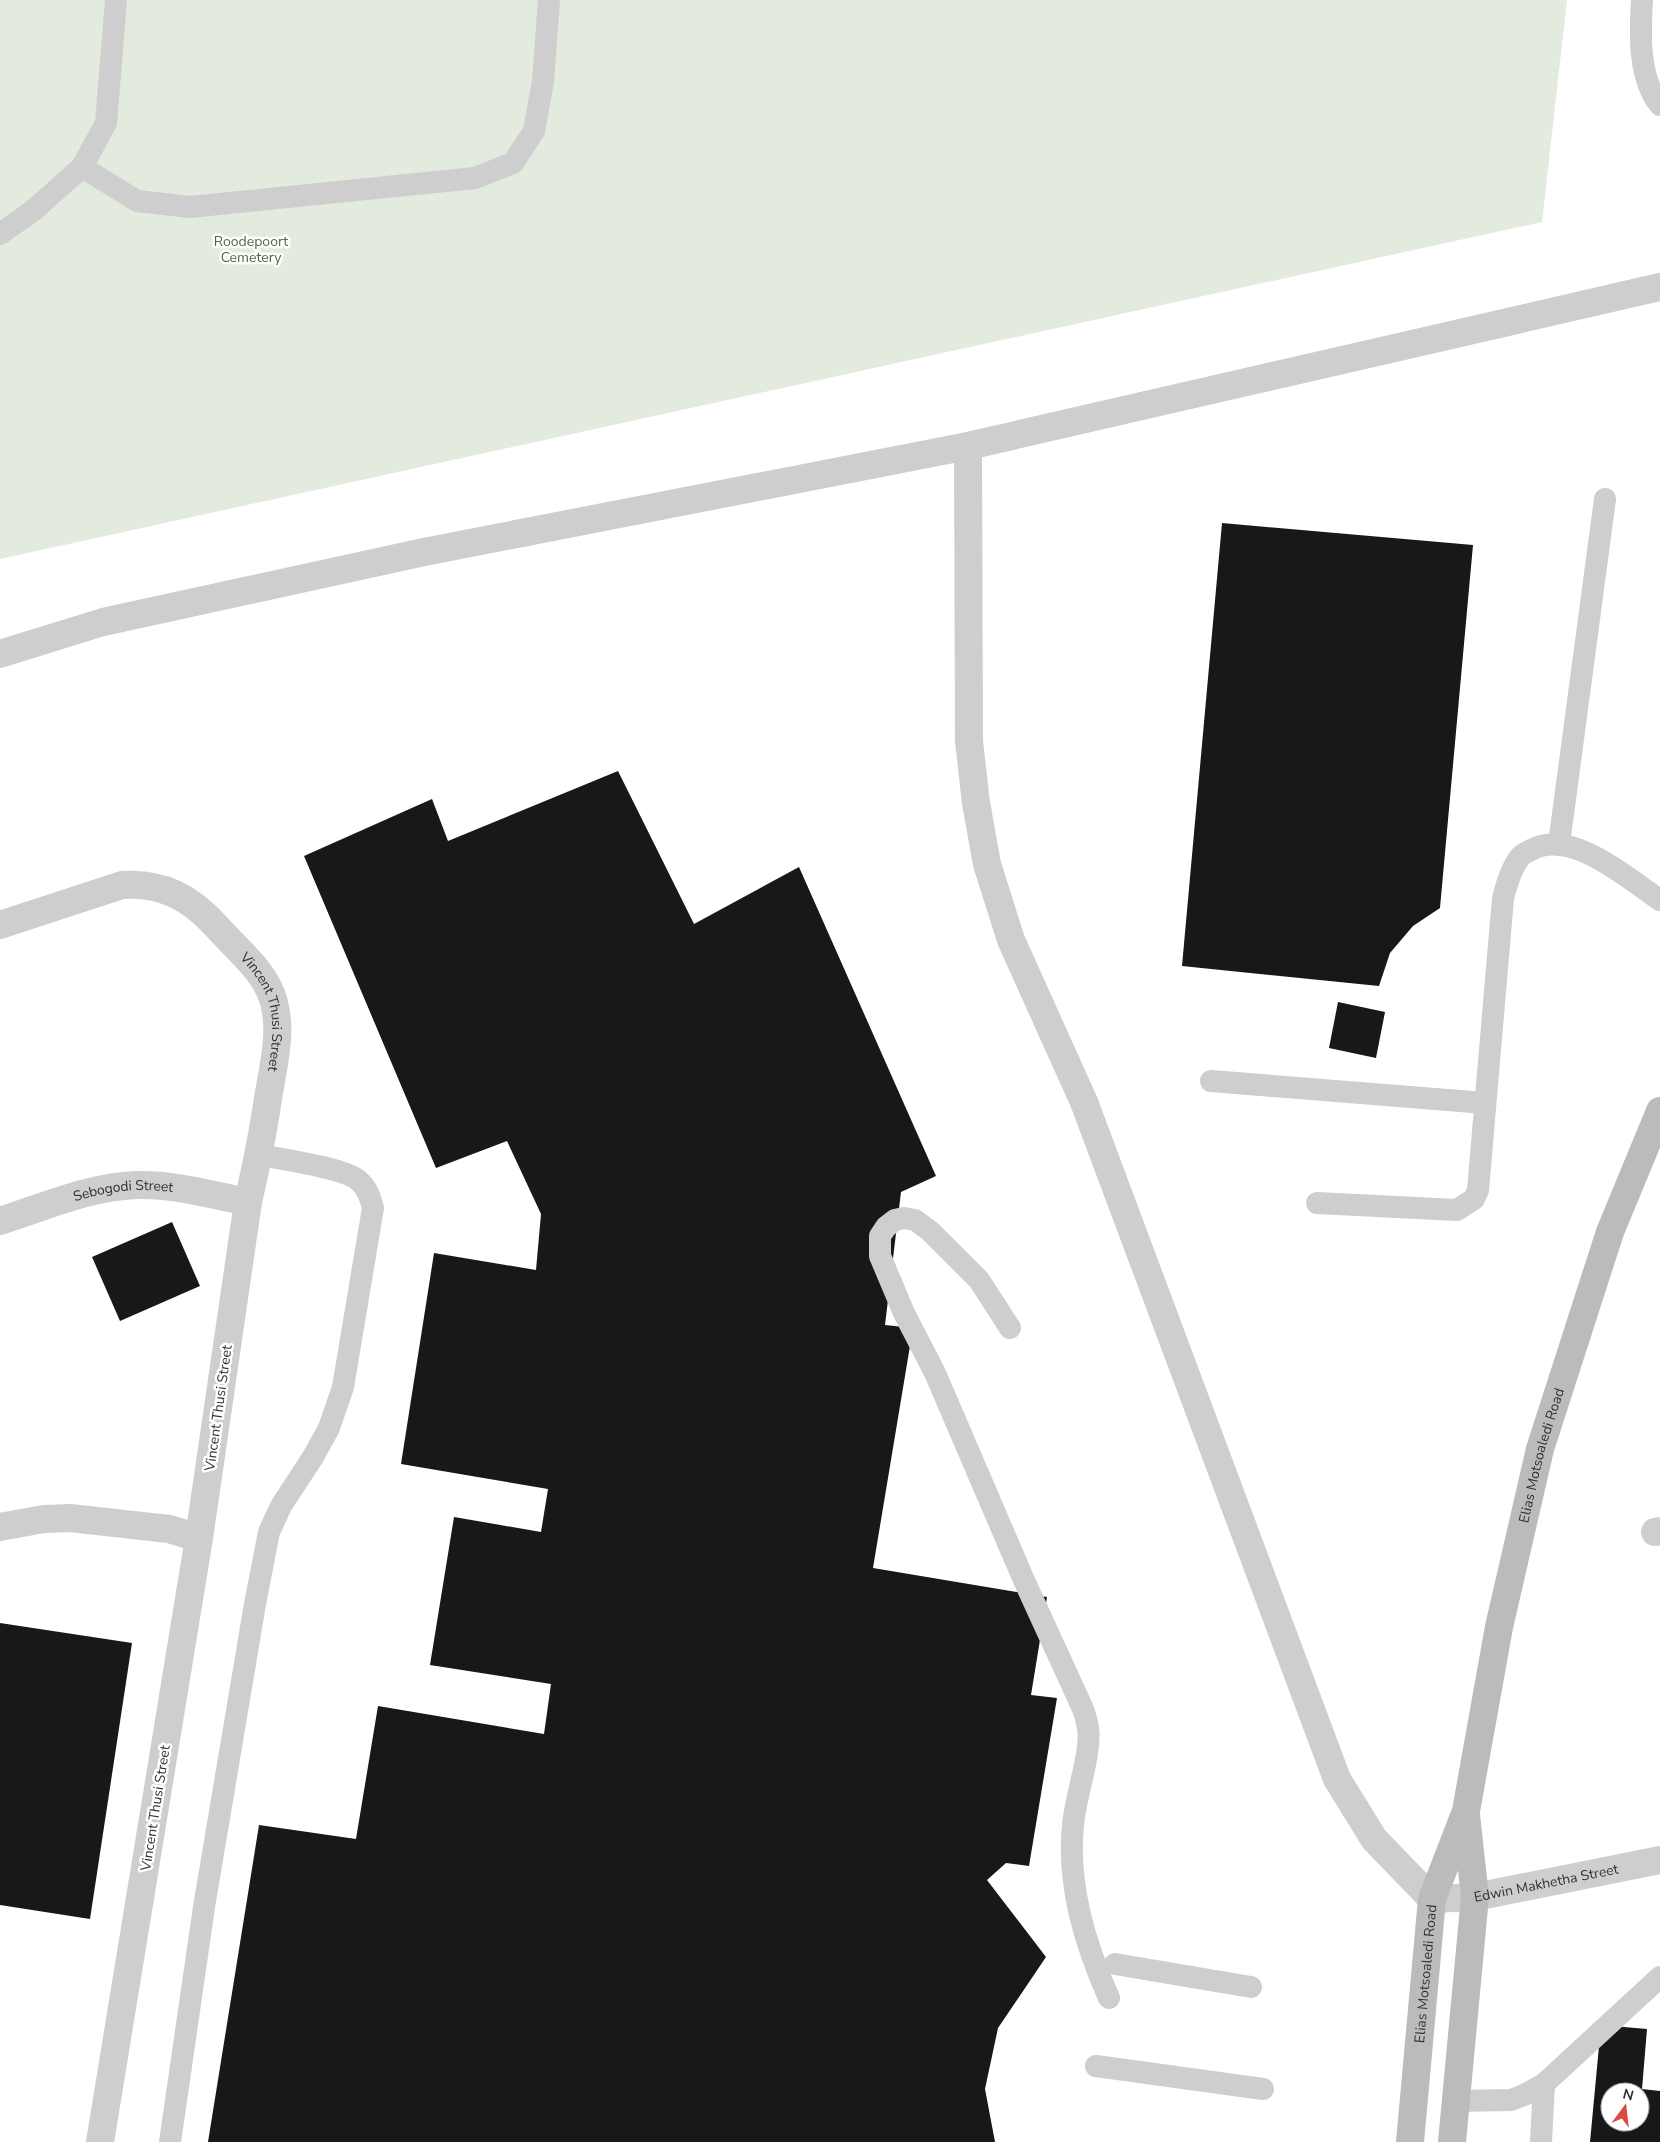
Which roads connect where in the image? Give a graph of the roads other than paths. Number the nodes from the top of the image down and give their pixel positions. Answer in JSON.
{"nodes":[{"id":1,"x":116,"y":0,"type":"edge"},
{"id":2,"x":549,"y":0,"type":"edge"},
{"id":3,"x":1642,"y":0,"type":"edge"},
{"id":4,"x":1660,"y":105,"type":"edge"},
{"id":5,"x":82,"y":167,"type":"junction"},
{"id":6,"x":0,"y":234,"type":"edge"},
{"id":7,"x":1660,"y":287,"type":"edge"},
{"id":8,"x":968,"y":446,"type":"junction"},
{"id":9,"x":1605,"y":499,"type":"dead end"},
{"id":10,"x":0,"y":654,"type":"edge"},
{"id":11,"x":1559,"y":844,"type":"junction"},
{"id":12,"x":1660,"y":900,"type":"edge"},
{"id":13,"x":0,"y":924,"type":"edge"},
{"id":14,"x":1211,"y":1081,"type":"dead end"},
{"id":15,"x":1485,"y":1103,"type":"junction"},
{"id":16,"x":1660,"y":1111,"type":"edge"},
{"id":17,"x":259,"y":1155,"type":"junction"},
{"id":18,"x":248,"y":1202,"type":"junction"},
{"id":19,"x":1317,"y":1203,"type":"dead end"},
{"id":20,"x":0,"y":1221,"type":"edge"},
{"id":21,"x":1010,"y":1328,"type":"dead end"},
{"id":22,"x":0,"y":1527,"type":"edge"},
{"id":23,"x":199,"y":1538,"type":"junction"},
{"id":24,"x":1466,"y":1811,"type":"junction"},
{"id":25,"x":1660,"y":1860,"type":"edge"},
{"id":26,"x":1475,"y":1897,"type":"junction"},
{"id":27,"x":1432,"y":1899,"type":"junction"},
{"id":28,"x":1115,"y":1964,"type":"dead end"},
{"id":29,"x":1660,"y":1977,"type":"edge"},
{"id":30,"x":1251,"y":1987,"type":"dead end"},
{"id":31,"x":1108,"y":1998,"type":"dead end"},
{"id":32,"x":1096,"y":2066,"type":"dead end"},
{"id":33,"x":1544,"y":2084,"type":"junction"},
{"id":34,"x":1264,"y":2089,"type":"dead end"},
{"id":35,"x":1455,"y":2101,"type":"junction"},
{"id":36,"x":100,"y":2142,"type":"edge"},
{"id":37,"x":170,"y":2142,"type":"edge"},
{"id":38,"x":1410,"y":2142,"type":"edge"},
{"id":39,"x":1452,"y":2142,"type":"edge"},
{"id":40,"x":1540,"y":2142,"type":"edge"}],
"edges":[{"from":1,"to":5,"type":"lane"},
{"from":2,"to":5,"type":"lane"},
{"from":3,"to":4,"type":"lane"},
{"from":5,"to":6,"type":"lane"},
{"from":7,"to":8,"type":"street"},
{"from":8,"to":10,"type":"street"},
{"from":8,"to":27,"type":"street"},
{"from":9,"to":11,"type":"lane"},
{"from":11,"to":12,"type":"lane"},
{"from":11,"to":15,"type":"lane"},
{"from":13,"to":17,"type":"street","name":"Vincent Thusi Street"},
{"from":14,"to":15,"type":"lane"},
{"from":15,"to":19,"type":"lane"},
{"from":16,"to":24,"type":"main road","name":"Elias Motsoaledi Road"},
{"from":17,"to":18,"type":"street","name":"Vincent Thusi Street"},
{"from":17,"to":37,"type":"lane"},
{"from":18,"to":20,"type":"street","name":"Sebogodi Street"},
{"from":18,"to":23,"type":"street","name":"Vincent Thusi Street"},
{"from":21,"to":31,"type":"lane"},
{"from":22,"to":23,"type":"street"},
{"from":23,"to":36,"type":"street","name":"Vincent Thusi Street"},
{"from":24,"to":26,"type":"main road","name":"Elias Motsoaledi Road"},
{"from":24,"to":27,"type":"main road","name":"Elias Motsoaledi Road"},
{"from":25,"to":26,"type":"street","name":"Edwin Makhetha Street"},
{"from":26,"to":27,"type":"street","name":"Edwin Makhetha Street"},
{"from":26,"to":35,"type":"main road","name":"Elias Motsoaledi Road"},
{"from":27,"to":38,"type":"main road","name":"Elias Motsoaledi Road"},
{"from":28,"to":30,"type":"lane"},
{"from":29,"to":33,"type":"lane"},
{"from":32,"to":34,"type":"lane"},
{"from":33,"to":35,"type":"lane"},
{"from":33,"to":40,"type":"lane"},
{"from":35,"to":39,"type":"main road","name":"Elias Motsoaledi Road"}]}
